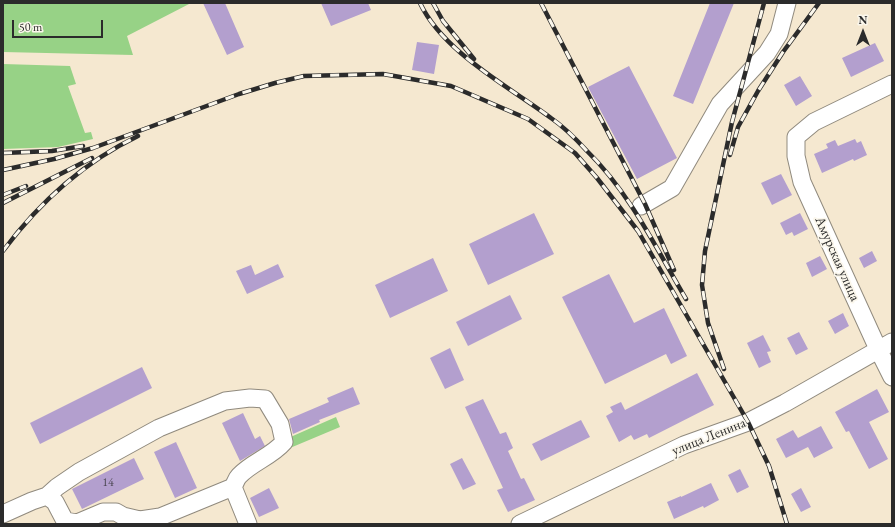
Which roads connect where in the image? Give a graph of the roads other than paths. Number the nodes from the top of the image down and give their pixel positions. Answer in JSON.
{"nodes":[{"id":1,"x":787,"y":3,"type":"edge"},
{"id":2,"x":892,"y":84,"type":"edge"},
{"id":3,"x":641,"y":206,"type":"dead end"},
{"id":4,"x":885,"y":345,"type":"edge"},
{"id":5,"x":892,"y":377,"type":"edge"},
{"id":6,"x":233,"y":487,"type":"junction"},
{"id":7,"x":47,"y":496,"type":"junction"},
{"id":8,"x":3,"y":514,"type":"edge"},
{"id":9,"x":248,"y":524,"type":"edge"},
{"id":10,"x":520,"y":524,"type":"edge"}],
"edges":[{"from":1,"to":3,"type":"street"},
{"from":2,"to":4,"type":"street","name":"Амурская улица"},
{"from":4,"to":5,"type":"street","name":"Амурская улица"},
{"from":4,"to":10,"type":"street","name":"улица Ленина"},
{"from":6,"to":7,"type":"street"},
{"from":6,"to":7,"type":"street"},
{"from":6,"to":9,"type":"street"},
{"from":7,"to":8,"type":"street"}]}
